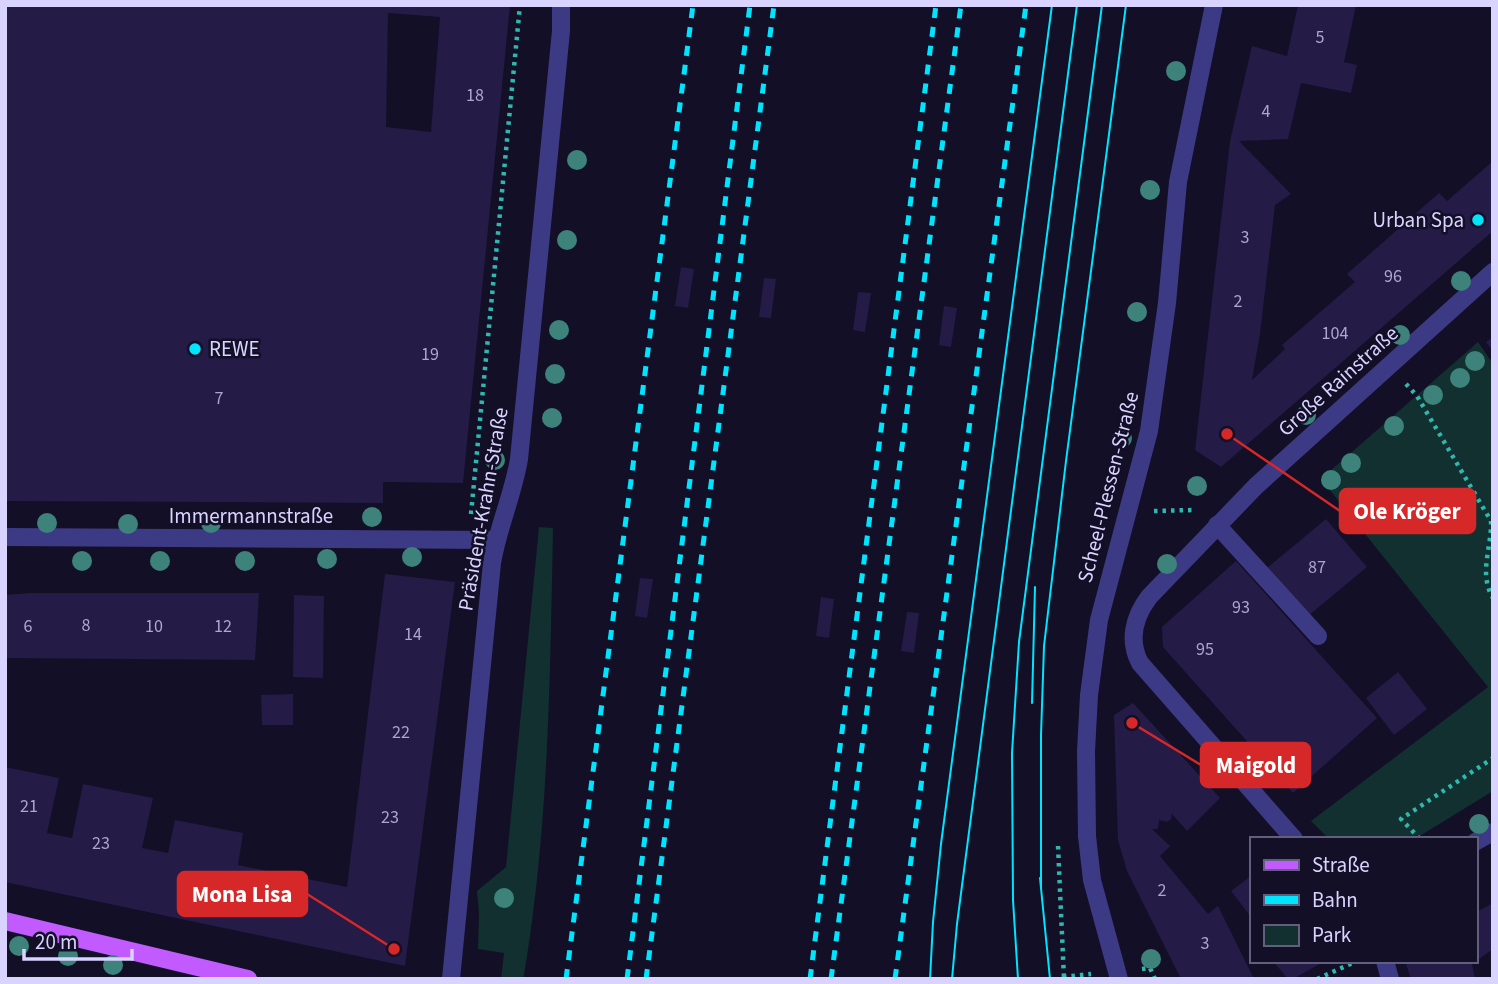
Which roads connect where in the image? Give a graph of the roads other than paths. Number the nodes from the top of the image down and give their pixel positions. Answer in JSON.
{"nodes":[{"id":1,"x":561,"y":5,"type":"edge"},
{"id":2,"x":1214,"y":5,"type":"edge"},
{"id":3,"x":1493,"y":272,"type":"edge"},
{"id":4,"x":1217,"y":525,"type":"junction"},
{"id":5,"x":5,"y":537,"type":"edge"},
{"id":6,"x":496,"y":540,"type":"junction"},
{"id":7,"x":1318,"y":636,"type":"dead end"},
{"id":8,"x":1493,"y":832,"type":"edge"},
{"id":9,"x":1292,"y":837,"type":"edge"},
{"id":10,"x":1477,"y":841,"type":"edge"},
{"id":11,"x":5,"y":921,"type":"edge"},
{"id":12,"x":248,"y":979,"type":"edge"},
{"id":13,"x":451,"y":979,"type":"edge"},
{"id":14,"x":1119,"y":979,"type":"edge"}],
"edges":[{"from":1,"to":6,"type":"street","name":"Präsident-Krahn-Straße"},
{"from":2,"to":14,"type":"street","name":"Scheel-Plessen-Straße"},
{"from":3,"to":4,"type":"street","name":"Große Rainstraße"},
{"from":4,"to":7,"type":"street"},
{"from":4,"to":9,"type":"street","name":"Große Rainstraße"},
{"from":5,"to":6,"type":"street","name":"Immermannstraße"},
{"from":6,"to":13,"type":"street","name":"Präsident-Krahn-Straße"},
{"from":8,"to":10,"type":"street"},
{"from":11,"to":12,"type":"main road"}]}
